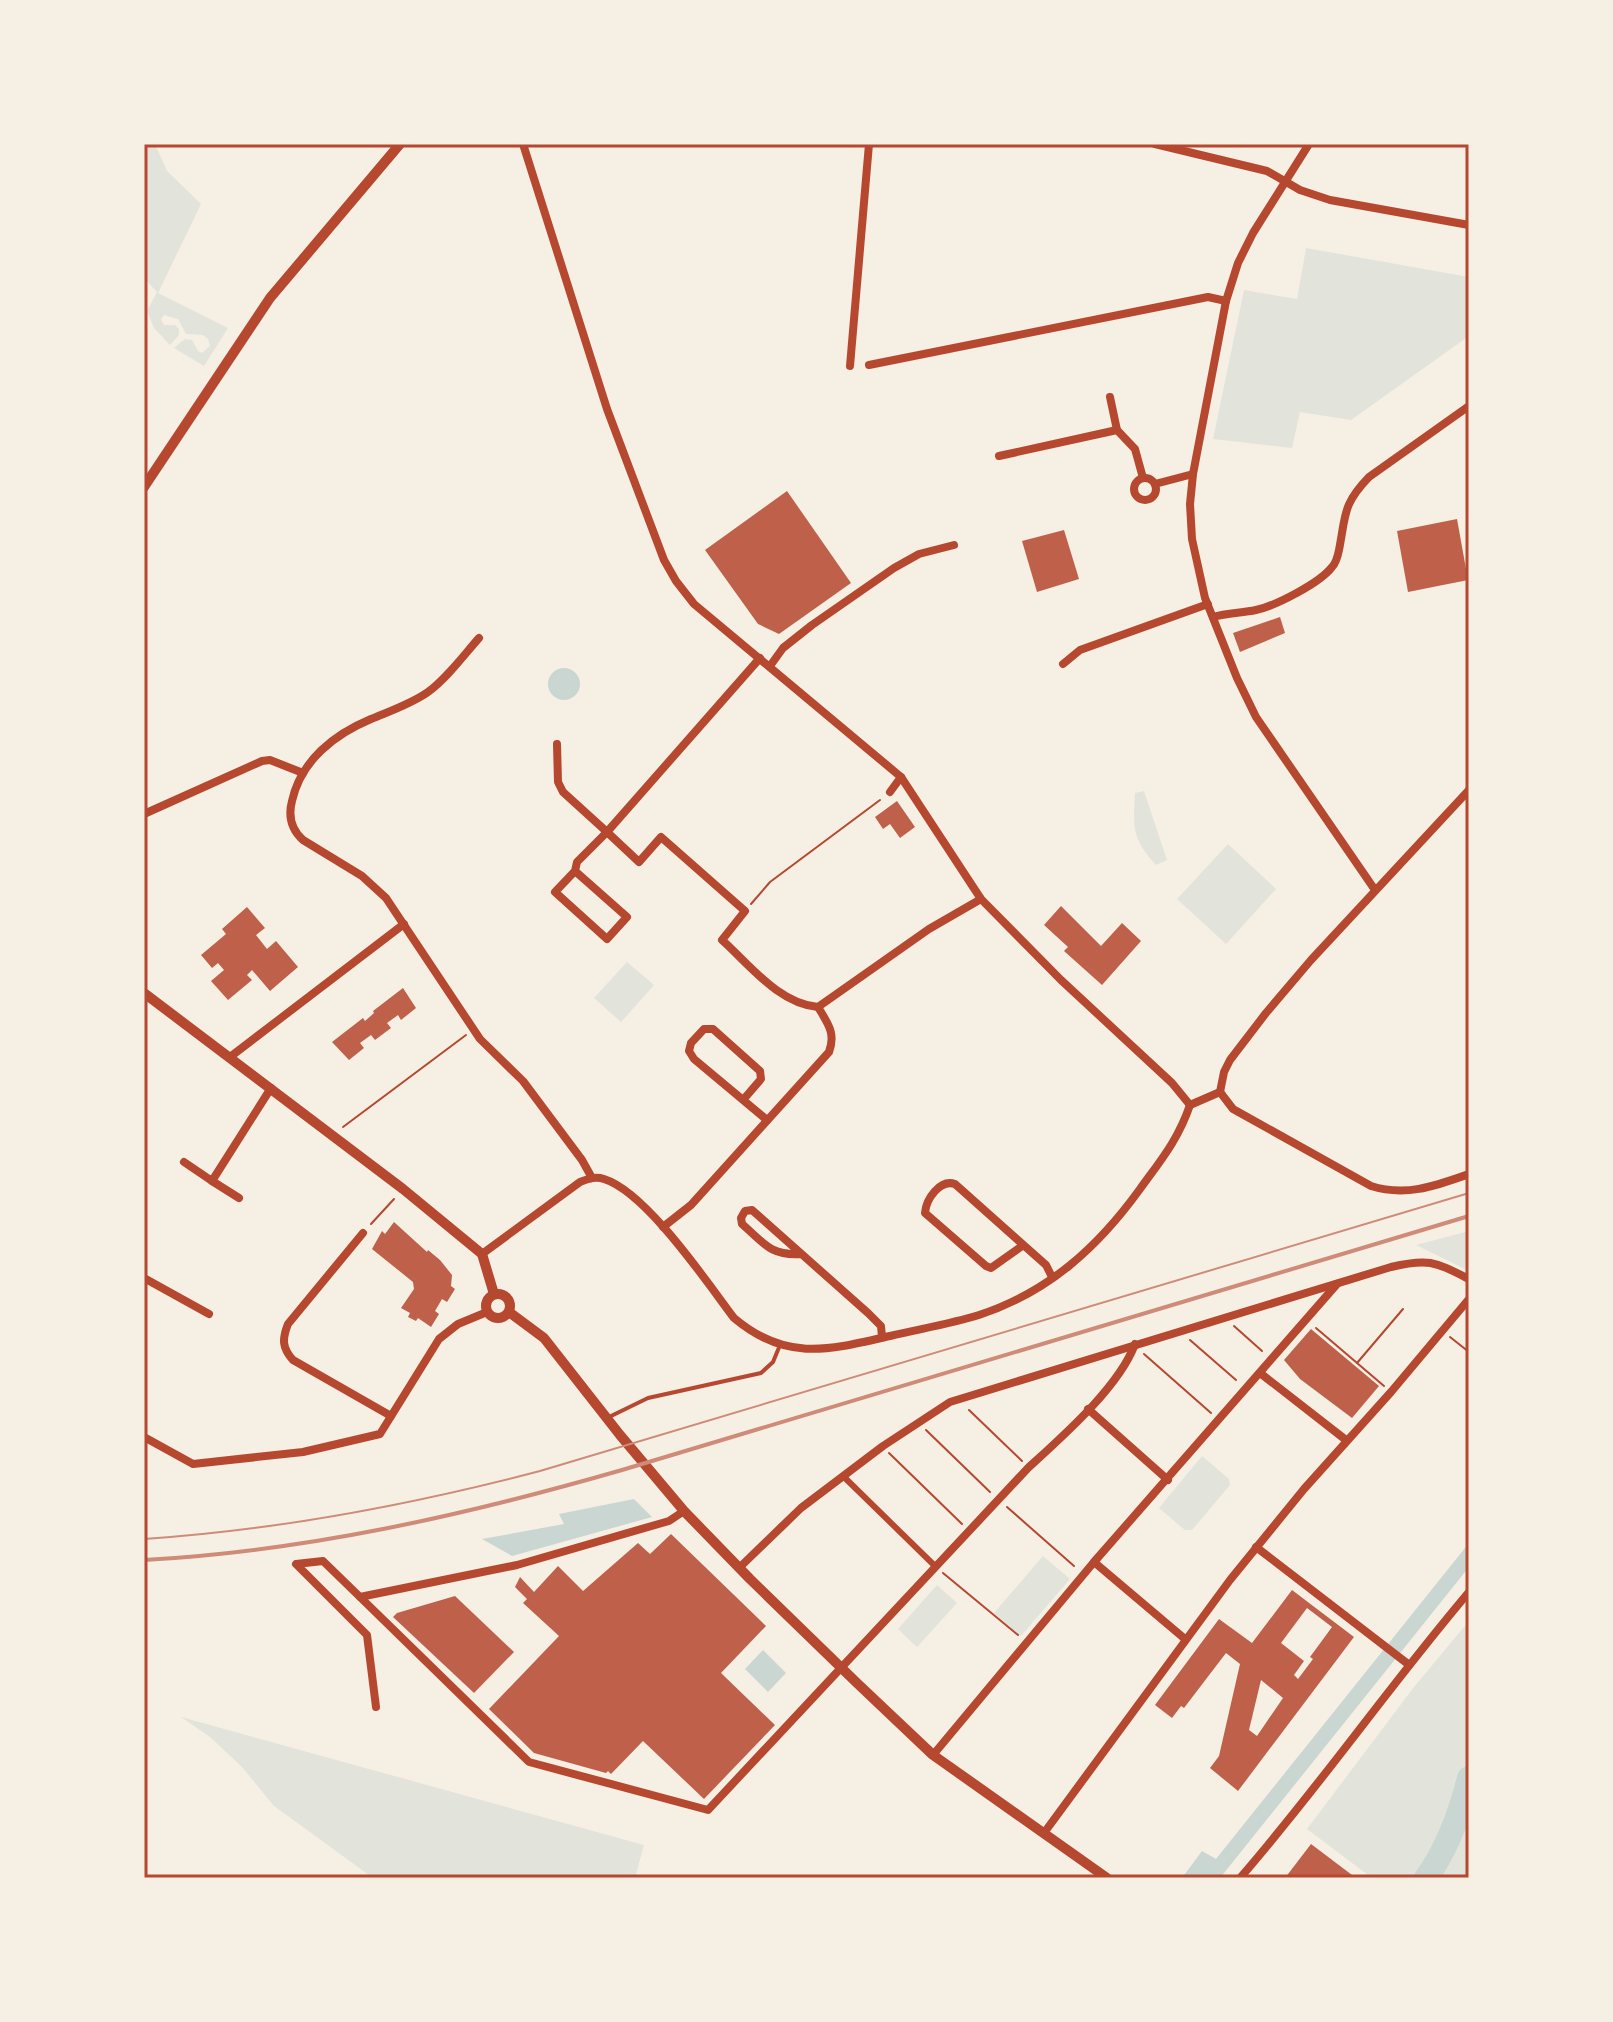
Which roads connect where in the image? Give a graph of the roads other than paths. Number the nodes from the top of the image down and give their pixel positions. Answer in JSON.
{"nodes":[{"id":1,"x":400,"y":144,"type":"edge"},
{"id":2,"x":523,"y":144,"type":"edge"},
{"id":3,"x":869,"y":144,"type":"edge"},
{"id":4,"x":1155,"y":144,"type":"edge"},
{"id":5,"x":1309,"y":144,"type":"edge"},
{"id":6,"x":1287,"y":180,"type":"junction"},
{"id":7,"x":1469,"y":225,"type":"edge"},
{"id":8,"x":1226,"y":301,"type":"junction"},
{"id":9,"x":869,"y":365,"type":"dead end"},
{"id":10,"x":850,"y":366,"type":"dead end"},
{"id":11,"x":1110,"y":397,"type":"dead end"},
{"id":12,"x":1469,"y":406,"type":"edge"},
{"id":13,"x":1117,"y":430,"type":"junction"},
{"id":14,"x":999,"y":456,"type":"dead end"},
{"id":15,"x":1193,"y":474,"type":"junction"},
{"id":16,"x":1143,"y":478,"type":"junction"},
{"id":17,"x":1155,"y":484,"type":"junction"},
{"id":18,"x":144,"y":487,"type":"edge"},
{"id":19,"x":954,"y":545,"type":"dead end"},
{"id":20,"x":1208,"y":604,"type":"junction"},
{"id":21,"x":1213,"y":617,"type":"junction"},
{"id":22,"x":479,"y":638,"type":"dead end"},
{"id":23,"x":760,"y":658,"type":"junction"},
{"id":24,"x":1063,"y":664,"type":"dead end"},
{"id":25,"x":770,"y":666,"type":"junction"},
{"id":26,"x":557,"y":744,"type":"dead end"},
{"id":27,"x":303,"y":773,"type":"junction"},
{"id":28,"x":901,"y":777,"type":"junction"},
{"id":29,"x":1469,"y":790,"type":"edge"},
{"id":30,"x":890,"y":792,"type":"road end"},
{"id":31,"x":144,"y":814,"type":"edge"},
{"id":32,"x":607,"y":832,"type":"junction"},
{"id":33,"x":575,"y":871,"type":"junction"},
{"id":34,"x":1375,"y":890,"type":"junction"},
{"id":35,"x":981,"y":899,"type":"junction"},
{"id":36,"x":404,"y":924,"type":"junction"},
{"id":37,"x":144,"y":993,"type":"edge"},
{"id":38,"x":818,"y":1007,"type":"junction"},
{"id":39,"x":230,"y":1057,"type":"junction"},
{"id":40,"x":271,"y":1088,"type":"junction"},
{"id":41,"x":1220,"y":1092,"type":"junction"},
{"id":42,"x":743,"y":1100,"type":"junction"},
{"id":43,"x":1190,"y":1105,"type":"junction"},
{"id":44,"x":767,"y":1120,"type":"junction"},
{"id":45,"x":184,"y":1162,"type":"dead end"},
{"id":46,"x":1469,"y":1174,"type":"edge"},
{"id":47,"x":592,"y":1178,"type":"junction"},
{"id":48,"x":212,"y":1181,"type":"junction"},
{"id":49,"x":239,"y":1198,"type":"dead end"},
{"id":50,"x":663,"y":1227,"type":"junction"},
{"id":51,"x":363,"y":1233,"type":"road end"},
{"id":52,"x":1022,"y":1246,"type":"junction"},
{"id":53,"x":482,"y":1254,"type":"junction"},
{"id":54,"x":801,"y":1254,"type":"junction"},
{"id":55,"x":1052,"y":1277,"type":"junction"},
{"id":56,"x":144,"y":1278,"type":"edge"},
{"id":57,"x":1469,"y":1279,"type":"edge"},
{"id":58,"x":1338,"y":1283,"type":"junction"},
{"id":59,"x":494,"y":1294,"type":"junction"},
{"id":60,"x":1469,"y":1299,"type":"edge"},
{"id":61,"x":487,"y":1312,"type":"junction"},
{"id":62,"x":509,"y":1312,"type":"junction"},
{"id":63,"x":209,"y":1314,"type":"dead end"},
{"id":64,"x":882,"y":1337,"type":"junction"},
{"id":65,"x":1135,"y":1344,"type":"junction"},
{"id":66,"x":780,"y":1345,"type":"junction"},
{"id":67,"x":1260,"y":1373,"type":"junction"},
{"id":68,"x":1088,"y":1409,"type":"junction"},
{"id":69,"x":391,"y":1416,"type":"junction"},
{"id":70,"x":607,"y":1419,"type":"junction"},
{"id":71,"x":144,"y":1437,"type":"edge"},
{"id":72,"x":1346,"y":1440,"type":"junction"},
{"id":73,"x":843,"y":1476,"type":"junction"},
{"id":74,"x":1168,"y":1480,"type":"junction"},
{"id":75,"x":684,"y":1511,"type":"junction"},
{"id":76,"x":1256,"y":1547,"type":"junction"},
{"id":77,"x":1094,"y":1562,"type":"junction"},
{"id":78,"x":936,"y":1567,"type":"junction"},
{"id":79,"x":739,"y":1568,"type":"junction"},
{"id":80,"x":1469,"y":1592,"type":"edge"},
{"id":81,"x":360,"y":1597,"type":"junction"},
{"id":82,"x":1185,"y":1639,"type":"junction"},
{"id":83,"x":1408,"y":1664,"type":"junction"},
{"id":84,"x":841,"y":1668,"type":"junction"},
{"id":85,"x":376,"y":1707,"type":"dead end"},
{"id":86,"x":933,"y":1755,"type":"junction"},
{"id":87,"x":1044,"y":1833,"type":"junction"},
{"id":88,"x":1107,"y":1878,"type":"edge"},
{"id":89,"x":1240,"y":1878,"type":"edge"}],
"edges":[{"from":1,"to":18,"type":"street"},
{"from":2,"to":23,"type":"street"},
{"from":3,"to":10,"type":"street"},
{"from":4,"to":6,"type":"street"},
{"from":5,"to":6,"type":"street"},
{"from":6,"to":7,"type":"street"},
{"from":6,"to":8,"type":"street"},
{"from":8,"to":9,"type":"street"},
{"from":8,"to":15,"type":"street"},
{"from":11,"to":13,"type":"street"},
{"from":12,"to":21,"type":"street"},
{"from":13,"to":14,"type":"street"},
{"from":13,"to":16,"type":"street"},
{"from":15,"to":17,"type":"street"},
{"from":15,"to":20,"type":"street"},
{"from":16,"to":17,"type":"street"},
{"from":16,"to":17,"type":"street"},
{"from":19,"to":25,"type":"street"},
{"from":20,"to":21,"type":"street"},
{"from":20,"to":24,"type":"street"},
{"from":21,"to":34,"type":"street"},
{"from":22,"to":27,"type":"street"},
{"from":23,"to":25,"type":"street"},
{"from":23,"to":32,"type":"street"},
{"from":25,"to":28,"type":"street"},
{"from":26,"to":32,"type":"street"},
{"from":27,"to":31,"type":"street"},
{"from":27,"to":36,"type":"street"},
{"from":28,"to":30,"type":"street"},
{"from":28,"to":35,"type":"street"},
{"from":29,"to":34,"type":"street"},
{"from":32,"to":33,"type":"street"},
{"from":32,"to":38,"type":"street"},
{"from":33,"to":33,"type":"street"},
{"from":34,"to":41,"type":"street"},
{"from":35,"to":38,"type":"street"},
{"from":35,"to":43,"type":"street"},
{"from":36,"to":39,"type":"street"},
{"from":36,"to":47,"type":"street"},
{"from":37,"to":39,"type":"street"},
{"from":38,"to":44,"type":"street"},
{"from":39,"to":40,"type":"street"},
{"from":40,"to":48,"type":"street"},
{"from":40,"to":53,"type":"street"},
{"from":41,"to":43,"type":"street"},
{"from":41,"to":46,"type":"street"},
{"from":42,"to":42,"type":"street"},
{"from":42,"to":44,"type":"street"},
{"from":43,"to":55,"type":"street"},
{"from":44,"to":50,"type":"street"},
{"from":45,"to":48,"type":"street"},
{"from":47,"to":50,"type":"street"},
{"from":47,"to":53,"type":"street"},
{"from":48,"to":49,"type":"street"},
{"from":50,"to":66,"type":"street"},
{"from":51,"to":69,"type":"street"},
{"from":52,"to":52,"type":"street"},
{"from":52,"to":55,"type":"street"},
{"from":53,"to":59,"type":"street"},
{"from":54,"to":54,"type":"street"},
{"from":54,"to":64,"type":"street"},
{"from":55,"to":64,"type":"street"},
{"from":56,"to":63,"type":"street"},
{"from":57,"to":58,"type":"street"},
{"from":58,"to":65,"type":"street"},
{"from":58,"to":67,"type":"street"},
{"from":59,"to":61,"type":"street"},
{"from":59,"to":62,"type":"street"},
{"from":60,"to":72,"type":"street"},
{"from":61,"to":62,"type":"street"},
{"from":61,"to":69,"type":"street"},
{"from":62,"to":70,"type":"street"},
{"from":64,"to":66,"type":"street"},
{"from":65,"to":68,"type":"street"},
{"from":65,"to":73,"type":"street"},
{"from":66,"to":70,"type":"lane"},
{"from":67,"to":72,"type":"street"},
{"from":67,"to":74,"type":"street"},
{"from":68,"to":74,"type":"street"},
{"from":68,"to":78,"type":"street"},
{"from":69,"to":71,"type":"street"},
{"from":70,"to":75,"type":"street"},
{"from":72,"to":76,"type":"street"},
{"from":73,"to":78,"type":"street"},
{"from":73,"to":79,"type":"street"},
{"from":74,"to":77,"type":"street"},
{"from":75,"to":79,"type":"street"},
{"from":75,"to":81,"type":"street"},
{"from":76,"to":82,"type":"street"},
{"from":76,"to":83,"type":"street"},
{"from":77,"to":82,"type":"street"},
{"from":77,"to":86,"type":"street"},
{"from":78,"to":84,"type":"street"},
{"from":79,"to":84,"type":"street"},
{"from":80,"to":83,"type":"street"},
{"from":81,"to":84,"type":"street"},
{"from":81,"to":85,"type":"street"},
{"from":82,"to":87,"type":"street"},
{"from":83,"to":89,"type":"street"},
{"from":84,"to":86,"type":"street"},
{"from":86,"to":87,"type":"street"},
{"from":87,"to":88,"type":"street"}]}
